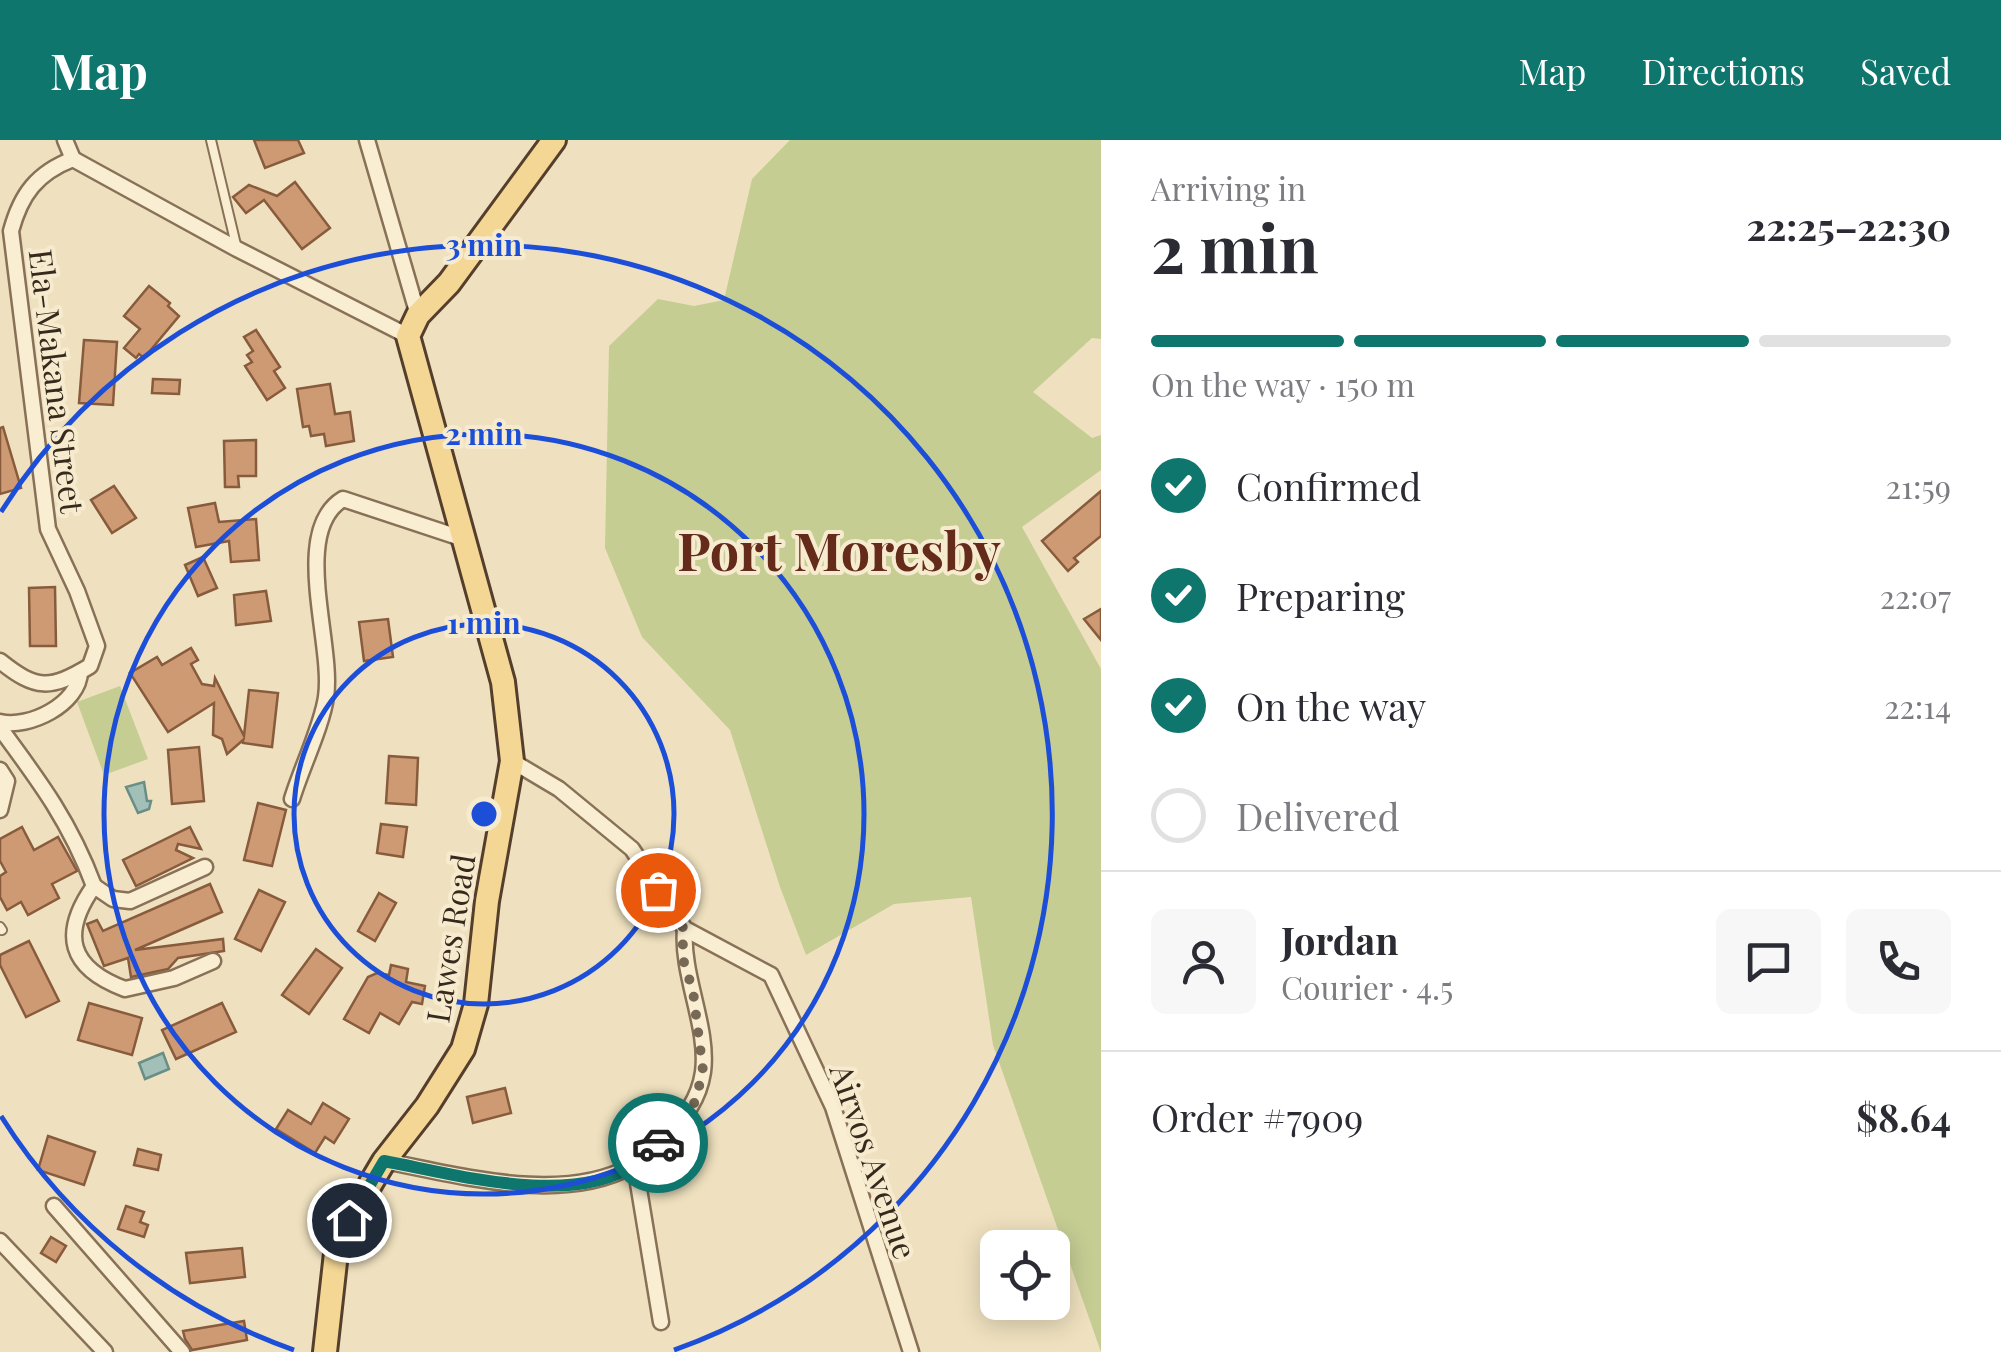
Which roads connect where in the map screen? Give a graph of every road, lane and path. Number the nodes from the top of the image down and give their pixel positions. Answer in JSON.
{"nodes":[{"id":1,"x":65,"y":140,"type":"edge"},
{"id":2,"x":211,"y":140,"type":"edge"},
{"id":3,"x":367,"y":140,"type":"edge"},
{"id":4,"x":554,"y":140,"type":"edge"},
{"id":5,"x":73,"y":159,"type":"junction"},
{"id":6,"x":237,"y":249,"type":"junction"},
{"id":7,"x":413,"y":326,"type":"junction"},
{"id":8,"x":462,"y":538,"type":"junction"},
{"id":9,"x":0,"y":660,"type":"edge"},
{"id":10,"x":80,"y":672,"type":"junction"},
{"id":11,"x":0,"y":725,"type":"edge"},
{"id":12,"x":512,"y":761,"type":"junction"},
{"id":13,"x":0,"y":770,"type":"edge"},
{"id":14,"x":292,"y":799,"type":"dead end"},
{"id":15,"x":0,"y":810,"type":"edge"},
{"id":16,"x":205,"y":867,"type":"dead end"},
{"id":17,"x":94,"y":886,"type":"junction"},
{"id":18,"x":684,"y":929,"type":"junction"},
{"id":19,"x":212,"y":960,"type":"dead end"},
{"id":20,"x":384,"y":1161,"type":"junction"},
{"id":21,"x":635,"y":1165,"type":"junction"},
{"id":22,"x":54,"y":1206,"type":"dead end"},
{"id":23,"x":0,"y":1241,"type":"edge"},
{"id":24,"x":661,"y":1322,"type":"dead end"},
{"id":25,"x":105,"y":1352,"type":"edge"},
{"id":26,"x":182,"y":1352,"type":"edge"},
{"id":27,"x":325,"y":1352,"type":"edge"},
{"id":28,"x":912,"y":1352,"type":"edge"}],
"edges":[{"from":1,"to":5,"type":"street"},
{"from":2,"to":6,"type":"lane"},
{"from":3,"to":7,"type":"street"},
{"from":4,"to":7,"type":"main road"},
{"from":5,"to":6,"type":"street"},
{"from":5,"to":10,"type":"street","name":"Ela-Makana Street"},
{"from":6,"to":7,"type":"street"},
{"from":7,"to":8,"type":"main road","name":"Lawes Road"},
{"from":8,"to":12,"type":"main road","name":"Lawes Road"},
{"from":8,"to":14,"type":"street"},
{"from":9,"to":10,"type":"street"},
{"from":10,"to":11,"type":"street"},
{"from":11,"to":17,"type":"street"},
{"from":12,"to":18,"type":"street","name":"Airvos Avenue"},
{"from":12,"to":20,"type":"main road","name":"Lawes Road"},
{"from":13,"to":15,"type":"street"},
{"from":16,"to":17,"type":"street"},
{"from":17,"to":19,"type":"street"},
{"from":18,"to":21,"type":"street"},
{"from":18,"to":28,"type":"street","name":"Airvos Avenue"},
{"from":20,"to":21,"type":"street"},
{"from":20,"to":27,"type":"main road","name":"Lawes Road"},
{"from":21,"to":24,"type":"street"},
{"from":22,"to":26,"type":"street"},
{"from":23,"to":25,"type":"street"}]}
